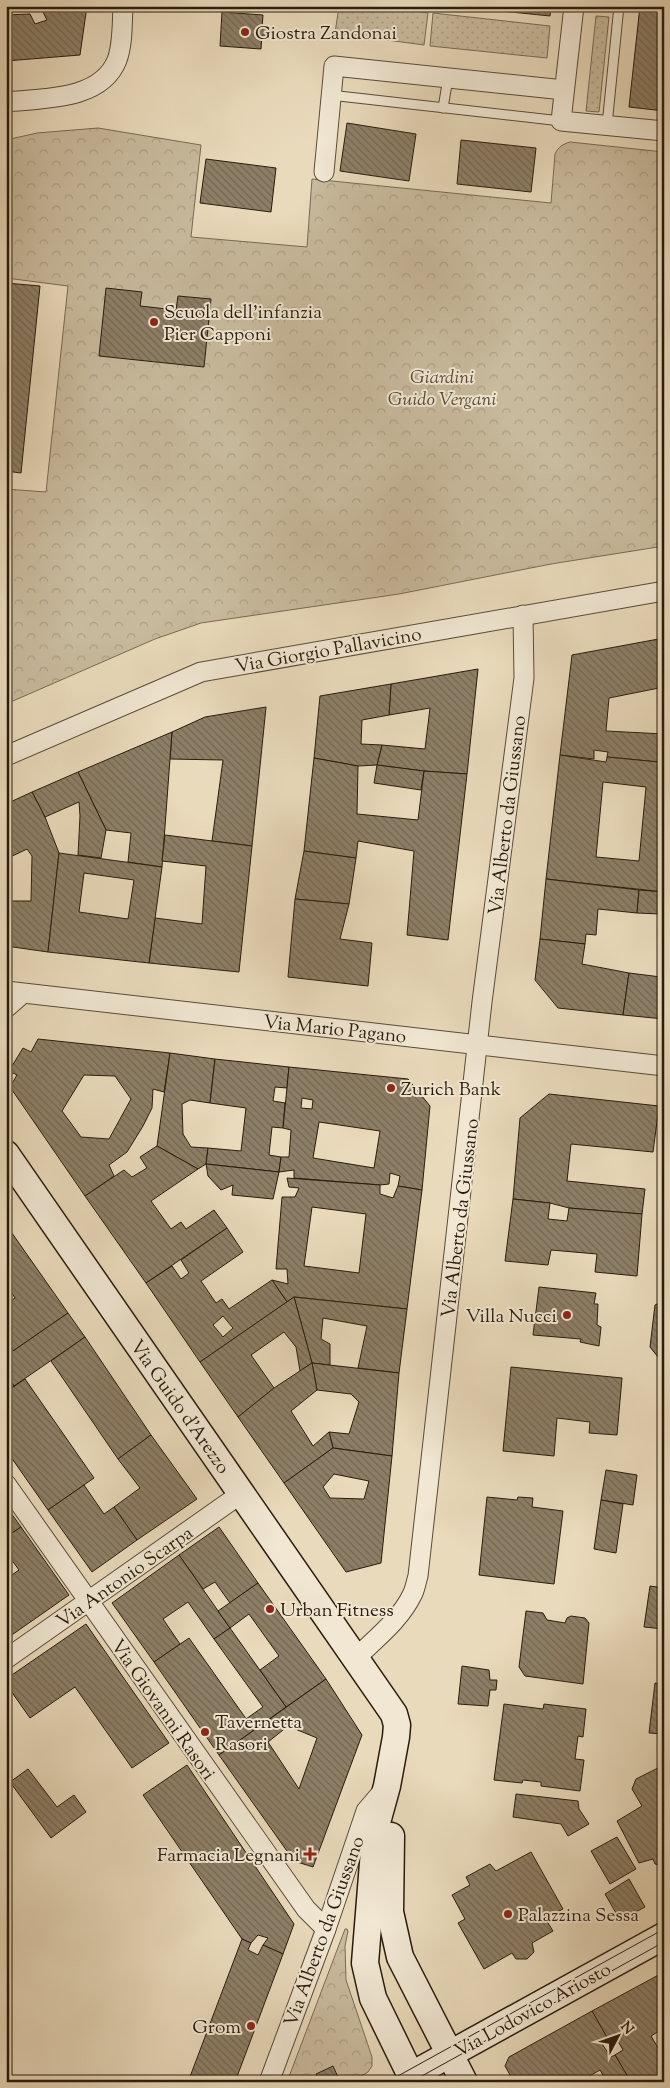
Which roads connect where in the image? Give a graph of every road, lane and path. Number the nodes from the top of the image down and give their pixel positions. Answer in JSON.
{"nodes":[{"id":1,"x":123,"y":6,"type":"edge"},
{"id":2,"x":574,"y":6,"type":"edge"},
{"id":3,"x":615,"y":6,"type":"edge"},
{"id":4,"x":619,"y":6,"type":"edge"},
{"id":5,"x":448,"y":78,"type":"junction"},
{"id":6,"x":564,"y":90,"type":"junction"},
{"id":7,"x":330,"y":95,"type":"junction"},
{"id":8,"x":6,"y":102,"type":"edge"},
{"id":9,"x":443,"y":108,"type":"junction"},
{"id":10,"x":561,"y":121,"type":"junction"},
{"id":11,"x":607,"y":125,"type":"junction"},
{"id":12,"x":664,"y":131,"type":"edge"},
{"id":13,"x":324,"y":172,"type":"dead end"},
{"id":14,"x":664,"y":591,"type":"edge"},
{"id":15,"x":523,"y":614,"type":"junction"},
{"id":16,"x":6,"y":756,"type":"edge"},
{"id":17,"x":14,"y":992,"type":"edge"},
{"id":18,"x":6,"y":1008,"type":"edge"},
{"id":19,"x":479,"y":1044,"type":"junction"},
{"id":20,"x":664,"y":1066,"type":"edge"},
{"id":21,"x":6,"y":1154,"type":"edge"},
{"id":22,"x":6,"y":1484,"type":"edge"},
{"id":23,"x":242,"y":1492,"type":"junction"},
{"id":24,"x":87,"y":1601,"type":"junction"},
{"id":25,"x":356,"y":1658,"type":"junction"},
{"id":26,"x":6,"y":1659,"type":"edge"},
{"id":27,"x":387,"y":1786,"type":"junction"},
{"id":28,"x":326,"y":1929,"type":"junction"},
{"id":29,"x":664,"y":1936,"type":"edge"},
{"id":30,"x":450,"y":2055,"type":"junction"},
{"id":31,"x":408,"y":2080,"type":"edge"},
{"id":32,"x":269,"y":2082,"type":"edge"},
{"id":33,"x":464,"y":2082,"type":"edge"}],
"edges":[{"from":1,"to":8,"type":"street"},
{"from":2,"to":6,"type":"street"},
{"from":3,"to":4,"type":"lane"},
{"from":4,"to":11,"type":"lane"},
{"from":5,"to":6,"type":"street"},
{"from":5,"to":7,"type":"street"},
{"from":5,"to":9,"type":"lane"},
{"from":6,"to":10,"type":"street"},
{"from":7,"to":9,"type":"lane"},
{"from":7,"to":13,"type":"street"},
{"from":9,"to":10,"type":"lane"},
{"from":10,"to":11,"type":"street"},
{"from":11,"to":12,"type":"street"},
{"from":14,"to":15,"type":"street","name":"Via Giorgio Pallavicino"},
{"from":15,"to":16,"type":"street","name":"Via Giorgio Pallavicino"},
{"from":15,"to":19,"type":"street","name":"Via Alberto da Giussano"},
{"from":17,"to":18,"type":"street"},
{"from":17,"to":19,"type":"street","name":"Via Mario Pagano"},
{"from":19,"to":20,"type":"street","name":"Via Mario Pagano"},
{"from":19,"to":25,"type":"street","name":"Via Alberto da Giussano"},
{"from":21,"to":23,"type":"main road","name":"Via Guido d'Arezzo"},
{"from":22,"to":24,"type":"street","name":"Via Giovanni Rasori"},
{"from":23,"to":24,"type":"street","name":"Via Antonio Scarpa"},
{"from":23,"to":25,"type":"main road","name":"Via Guido d'Arezzo"},
{"from":24,"to":26,"type":"street","name":"Via Antonio Scarpa"},
{"from":24,"to":28,"type":"street","name":"Via Giovanni Rasori"},
{"from":25,"to":27,"type":"main road","name":"Via Alberto da Giussano"},
{"from":27,"to":28,"type":"street","name":"Via Alberto da Giussano"},
{"from":27,"to":30,"type":"main road","name":"Via Alberto da Giussano"},
{"from":27,"to":31,"type":"main road","name":"Via Alberto da Giussano"},
{"from":28,"to":32,"type":"street","name":"Via Alberto da Giussano"},
{"from":29,"to":30,"type":"main road","name":"Via Lodovico Ariosto"},
{"from":30,"to":31,"type":"main road","name":"Via Lodovico Ariosto"},
{"from":30,"to":33,"type":"main road","name":"Via Alberto da Giussano"}]}
